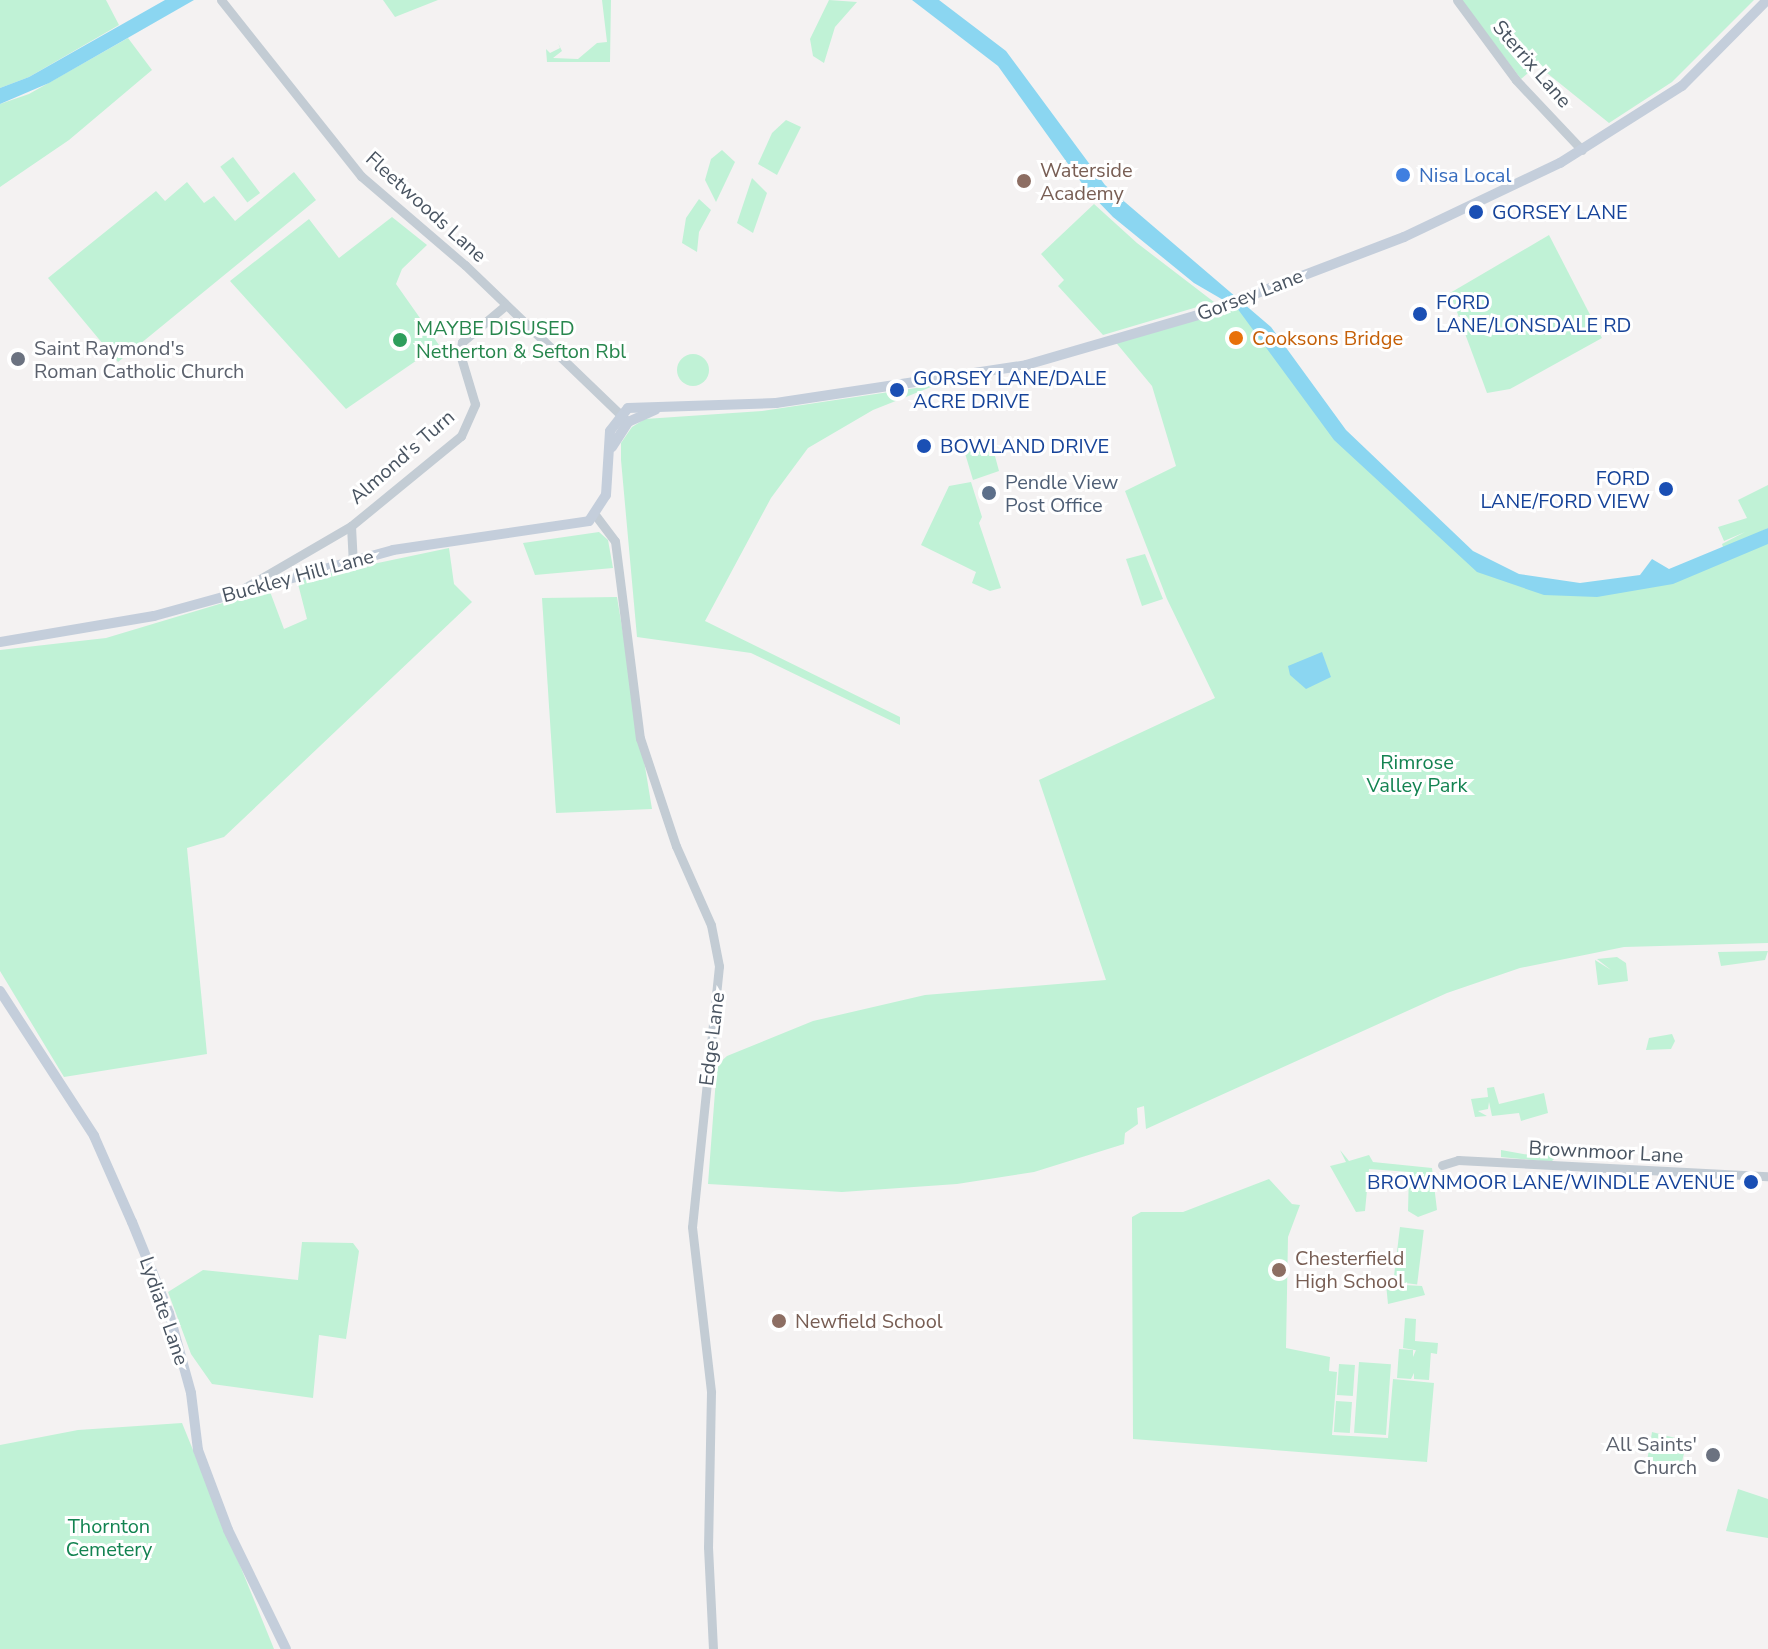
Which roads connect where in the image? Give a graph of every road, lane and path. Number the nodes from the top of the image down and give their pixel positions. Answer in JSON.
{"nodes":[{"id":1,"x":221,"y":0,"type":"edge"},
{"id":2,"x":1457,"y":0,"type":"edge"},
{"id":3,"x":1767,"y":0,"type":"edge"},
{"id":4,"x":1582,"y":150,"type":"junction"},
{"id":5,"x":506,"y":305,"type":"junction"},
{"id":6,"x":624,"y":417,"type":"junction"},
{"id":7,"x":596,"y":516,"type":"junction"},
{"id":8,"x":351,"y":526,"type":"junction"},
{"id":9,"x":353,"y":560,"type":"junction"},
{"id":10,"x":238,"y":592,"type":"junction"},
{"id":11,"x":0,"y":642,"type":"edge"},
{"id":12,"x":0,"y":991,"type":"edge"},
{"id":13,"x":1442,"y":1165,"type":"dead end"},
{"id":14,"x":1768,"y":1176,"type":"edge"},
{"id":15,"x":286,"y":1649,"type":"edge"},
{"id":16,"x":713,"y":1649,"type":"edge"}],
"edges":[{"from":1,"to":5,"type":"street","name":"Fleetwoods Lane"},
{"from":2,"to":4,"type":"street","name":"Sterrix Lane"},
{"from":3,"to":4,"type":"main road","name":"Gorsey Lane"},
{"from":4,"to":6,"type":"main road","name":"Gorsey Lane"},
{"from":5,"to":6,"type":"street","name":"Fleetwoods Lane"},
{"from":5,"to":8,"type":"street","name":"Almond's Turn"},
{"from":6,"to":7,"type":"main road"},
{"from":7,"to":9,"type":"main road","name":"Buckley Hill Lane"},
{"from":7,"to":16,"type":"street","name":"Edge Lane"},
{"from":8,"to":9,"type":"street","name":"Almond's Turn"},
{"from":8,"to":10,"type":"street"},
{"from":9,"to":10,"type":"main road","name":"Buckley Hill Lane"},
{"from":10,"to":11,"type":"main road","name":"Buckley Hill Lane"},
{"from":12,"to":15,"type":"main road","name":"Lydiate Lane"},
{"from":13,"to":14,"type":"street","name":"Brownmoor Lane"}]}
